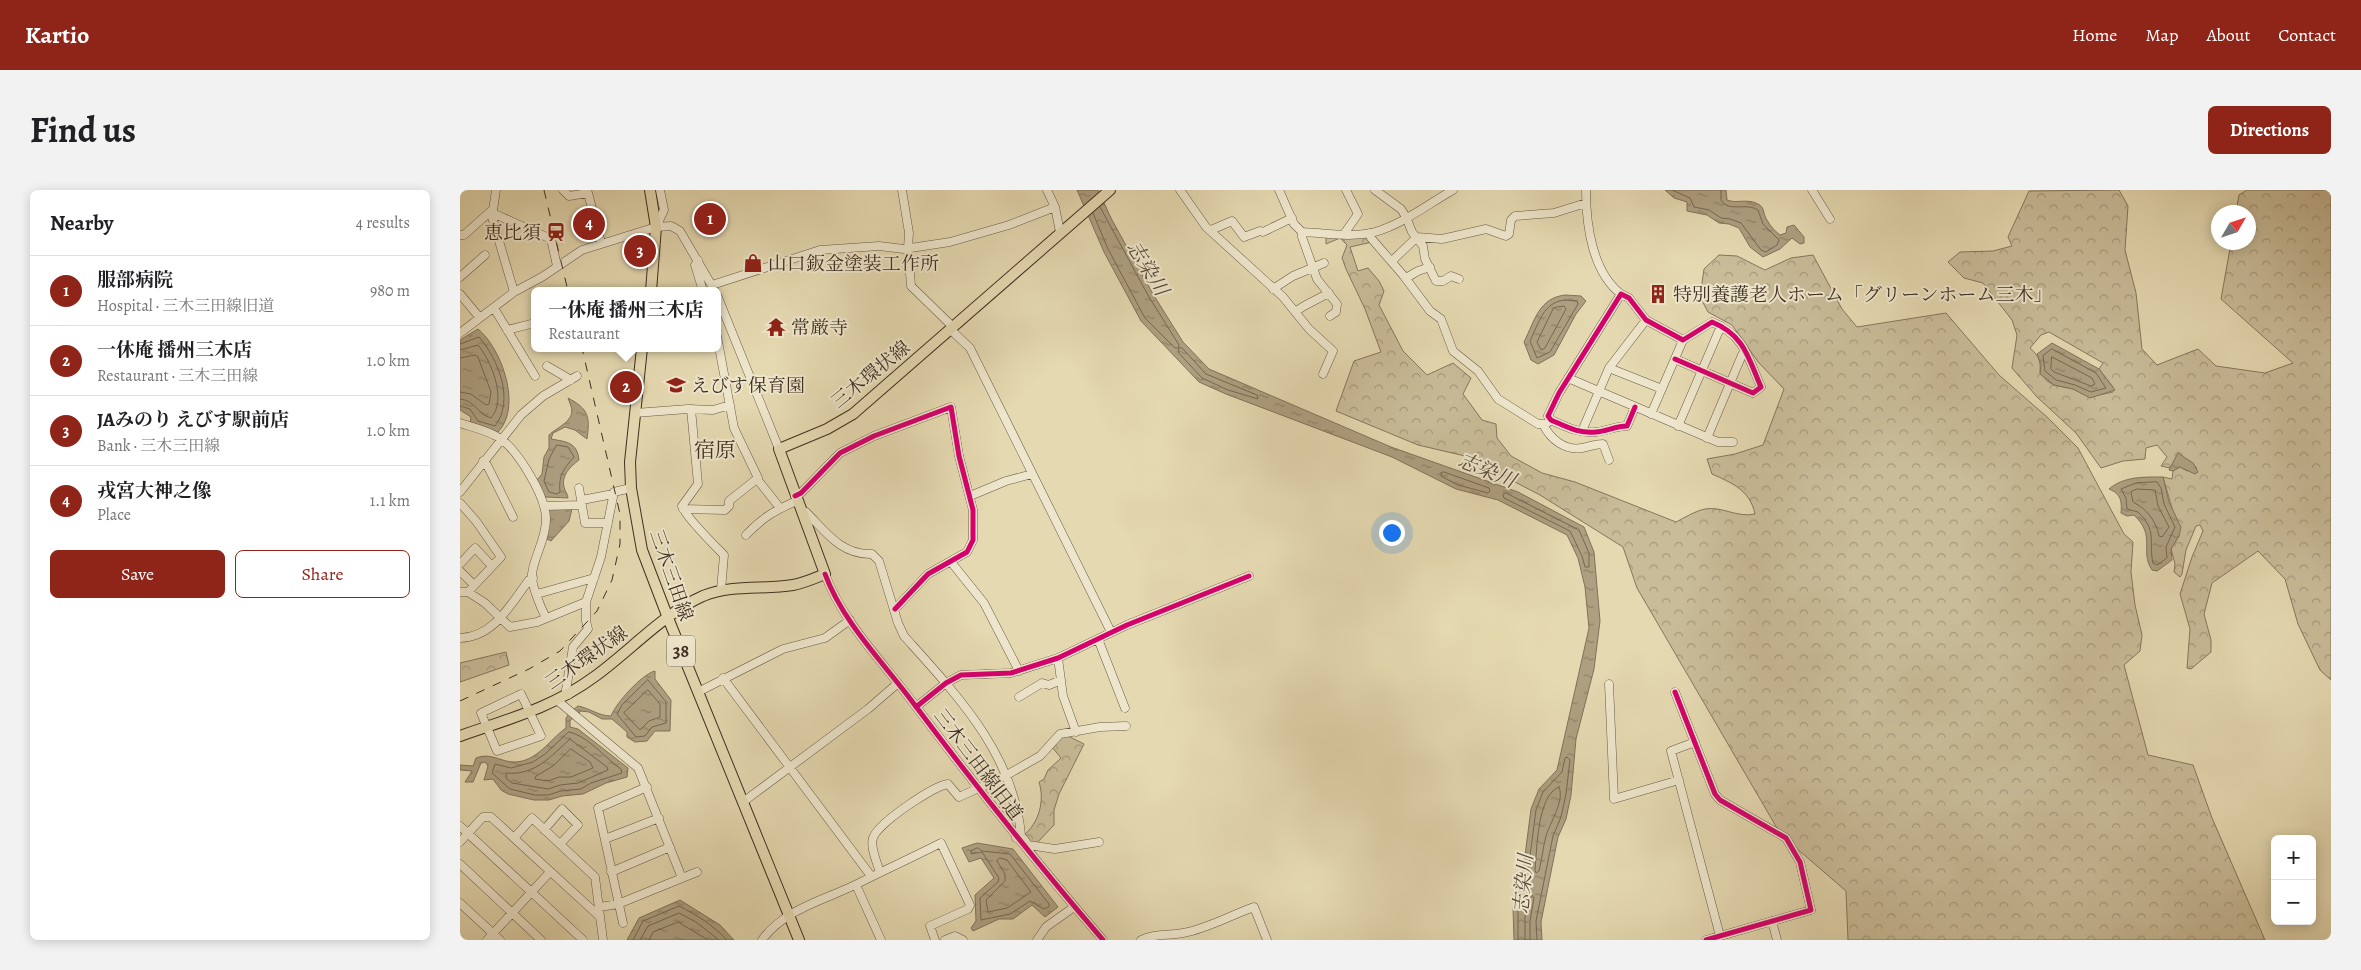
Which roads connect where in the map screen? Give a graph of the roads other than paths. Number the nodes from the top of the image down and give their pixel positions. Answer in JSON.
{"nodes":[{"id":1,"x":496,"y":190,"type":"edge"},
{"id":2,"x":563,"y":190,"type":"edge"},
{"id":3,"x":650,"y":190,"type":"edge"},
{"id":4,"x":660,"y":190,"type":"edge"},
{"id":5,"x":902,"y":190,"type":"edge"},
{"id":6,"x":1047,"y":190,"type":"edge"},
{"id":7,"x":1110,"y":190,"type":"edge"},
{"id":8,"x":1180,"y":190,"type":"edge"},
{"id":9,"x":1279,"y":190,"type":"edge"},
{"id":10,"x":1346,"y":190,"type":"edge"},
{"id":11,"x":1375,"y":190,"type":"edge"},
{"id":12,"x":1453,"y":190,"type":"edge"},
{"id":13,"x":1586,"y":190,"type":"edge"},
{"id":14,"x":1822,"y":190,"type":"edge"},
{"id":15,"x":1814,"y":193,"type":"edge"},
{"id":16,"x":1586,"y":204,"type":"junction"},
{"id":17,"x":1055,"y":207,"type":"junction"},
{"id":18,"x":494,"y":212,"type":"junction"},
{"id":19,"x":1406,"y":217,"type":"junction"},
{"id":20,"x":1292,"y":218,"type":"junction"},
{"id":21,"x":1830,"y":219,"type":"dead end"},
{"id":22,"x":656,"y":227,"type":"junction"},
{"id":23,"x":1211,"y":230,"type":"junction"},
{"id":24,"x":1060,"y":232,"type":"junction"},
{"id":25,"x":1302,"y":232,"type":"junction"},
{"id":26,"x":1370,"y":233,"type":"junction"},
{"id":27,"x":1344,"y":234,"type":"junction"},
{"id":28,"x":460,"y":235,"type":"edge"},
{"id":29,"x":1416,"y":237,"type":"junction"},
{"id":30,"x":601,"y":243,"type":"junction"},
{"id":31,"x":908,"y":248,"type":"junction"},
{"id":32,"x":485,"y":256,"type":"dead end"},
{"id":33,"x":698,"y":260,"type":"junction"},
{"id":34,"x":1392,"y":261,"type":"junction"},
{"id":35,"x":1324,"y":263,"type":"dead end"},
{"id":36,"x":558,"y":266,"type":"junction"},
{"id":37,"x":1312,"y":266,"type":"junction"},
{"id":38,"x":1430,"y":267,"type":"junction"},
{"id":39,"x":460,"y":277,"type":"edge"},
{"id":40,"x":1406,"y":278,"type":"junction"},
{"id":41,"x":1459,"y":279,"type":"dead end"},
{"id":42,"x":651,"y":287,"type":"edge"},
{"id":43,"x":702,"y":287,"type":"edge"},
{"id":44,"x":713,"y":287,"type":"edge"},
{"id":45,"x":717,"y":287,"type":"edge"},
{"id":46,"x":1273,"y":289,"type":"junction"},
{"id":47,"x":514,"y":292,"type":"junction"},
{"id":48,"x":1330,"y":293,"type":"junction"},
{"id":49,"x":1621,"y":294,"type":"junction"},
{"id":50,"x":460,"y":295,"type":"edge"},
{"id":51,"x":721,"y":305,"type":"edge"},
{"id":52,"x":494,"y":308,"type":"junction"},
{"id":53,"x":1296,"y":312,"type":"junction"},
{"id":54,"x":1330,"y":316,"type":"dead end"},
{"id":55,"x":480,"y":318,"type":"junction"},
{"id":56,"x":1646,"y":320,"type":"junction"},
{"id":57,"x":531,"y":324,"type":"edge"},
{"id":58,"x":1721,"y":326,"type":"junction"},
{"id":59,"x":952,"y":328,"type":"junction"},
{"id":60,"x":507,"y":330,"type":"junction"},
{"id":61,"x":460,"y":334,"type":"edge"},
{"id":62,"x":1683,"y":340,"type":"junction"},
{"id":63,"x":1745,"y":351,"type":"junction"},
{"id":64,"x":642,"y":352,"type":"edge"},
{"id":65,"x":720,"y":352,"type":"edge"},
{"id":66,"x":1675,"y":359,"type":"junction"},
{"id":67,"x":547,"y":366,"type":"dead end"},
{"id":68,"x":1609,"y":368,"type":"junction"},
{"id":69,"x":1702,"y":370,"type":"junction"},
{"id":70,"x":1323,"y":374,"type":"dead end"},
{"id":71,"x":535,"y":376,"type":"dead end"},
{"id":72,"x":1568,"y":378,"type":"junction"},
{"id":73,"x":1730,"y":382,"type":"junction"},
{"id":74,"x":1662,"y":389,"type":"junction"},
{"id":75,"x":1599,"y":391,"type":"junction"},
{"id":76,"x":730,"y":405,"type":"junction"},
{"id":77,"x":1635,"y":407,"type":"junction"},
{"id":78,"x":690,"y":409,"type":"junction"},
{"id":79,"x":635,"y":413,"type":"junction"},
{"id":80,"x":1651,"y":414,"type":"junction"},
{"id":81,"x":1547,"y":422,"type":"junction"},
{"id":82,"x":460,"y":423,"type":"edge"},
{"id":83,"x":1678,"y":426,"type":"junction"},
{"id":84,"x":1582,"y":431,"type":"junction"},
{"id":85,"x":1707,"y":438,"type":"junction"},
{"id":86,"x":501,"y":440,"type":"junction"},
{"id":87,"x":1733,"y":442,"type":"dead end"},
{"id":88,"x":779,"y":449,"type":"junction"},
{"id":89,"x":1609,"y":460,"type":"dead end"},
{"id":90,"x":483,"y":461,"type":"junction"},
{"id":91,"x":1032,"y":474,"type":"junction"},
{"id":92,"x":756,"y":479,"type":"junction"},
{"id":93,"x":579,"y":488,"type":"dead end"},
{"id":94,"x":631,"y":488,"type":"junction"},
{"id":95,"x":460,"y":492,"type":"edge"},
{"id":96,"x":613,"y":494,"type":"junction"},
{"id":97,"x":970,"y":496,"type":"junction"},
{"id":98,"x":796,"y":499,"type":"junction"},
{"id":99,"x":460,"y":503,"type":"edge"},
{"id":100,"x":582,"y":503,"type":"junction"},
{"id":101,"x":545,"y":506,"type":"junction"},
{"id":102,"x":780,"y":508,"type":"junction"},
{"id":103,"x":683,"y":509,"type":"junction"},
{"id":104,"x":802,"y":513,"type":"junction"},
{"id":105,"x":513,"y":517,"type":"dead end"},
{"id":106,"x":608,"y":523,"type":"junction"},
{"id":107,"x":746,"y":535,"type":"dead end"},
{"id":108,"x":951,"y":562,"type":"junction"},
{"id":109,"x":460,"y":564,"type":"edge"},
{"id":110,"x":492,"y":566,"type":"junction"},
{"id":111,"x":460,"y":571,"type":"edge"},
{"id":112,"x":825,"y":574,"type":"junction"},
{"id":113,"x":1249,"y":576,"type":"dead end"},
{"id":114,"x":532,"y":578,"type":"junction"},
{"id":115,"x":594,"y":578,"type":"junction"},
{"id":116,"x":474,"y":584,"type":"junction"},
{"id":117,"x":721,"y":590,"type":"junction"},
{"id":118,"x":464,"y":592,"type":"edge"},
{"id":119,"x":537,"y":594,"type":"junction"},
{"id":120,"x":586,"y":602,"type":"junction"},
{"id":121,"x":895,"y":608,"type":"junction"},
{"id":122,"x":546,"y":618,"type":"junction"},
{"id":123,"x":668,"y":618,"type":"junction"},
{"id":124,"x":500,"y":619,"type":"junction"},
{"id":125,"x":850,"y":620,"type":"junction"},
{"id":126,"x":1111,"y":632,"type":"junction"},
{"id":127,"x":460,"y":638,"type":"edge"},
{"id":128,"x":1098,"y":639,"type":"junction"},
{"id":129,"x":1058,"y":658,"type":"junction"},
{"id":130,"x":1019,"y":671,"type":"junction"},
{"id":131,"x":723,"y":678,"type":"junction"},
{"id":132,"x":1061,"y":680,"type":"junction"},
{"id":133,"x":898,"y":683,"type":"junction"},
{"id":134,"x":946,"y":683,"type":"junction"},
{"id":135,"x":1609,"y":684,"type":"dead end"},
{"id":136,"x":698,"y":692,"type":"junction"},
{"id":137,"x":1675,"y":692,"type":"dead end"},
{"id":138,"x":568,"y":695,"type":"junction"},
{"id":139,"x":1019,"y":697,"type":"dead end"},
{"id":140,"x":558,"y":701,"type":"junction"},
{"id":141,"x":916,"y":707,"type":"junction"},
{"id":142,"x":1125,"y":708,"type":"dead end"},
{"id":143,"x":531,"y":712,"type":"junction"},
{"id":144,"x":1126,"y":726,"type":"dead end"},
{"id":145,"x":487,"y":727,"type":"junction"},
{"id":146,"x":1076,"y":732,"type":"junction"},
{"id":147,"x":460,"y":736,"type":"edge"},
{"id":148,"x":1695,"y":742,"type":"junction"},
{"id":149,"x":789,"y":767,"type":"junction"},
{"id":150,"x":1007,"y":774,"type":"junction"},
{"id":151,"x":1679,"y":780,"type":"junction"},
{"id":152,"x":647,"y":787,"type":"junction"},
{"id":153,"x":978,"y":789,"type":"junction"},
{"id":154,"x":743,"y":802,"type":"junction"},
{"id":155,"x":659,"y":818,"type":"junction"},
{"id":156,"x":460,"y":826,"type":"edge"},
{"id":157,"x":544,"y":830,"type":"junction"},
{"id":158,"x":468,"y":834,"type":"junction"},
{"id":159,"x":1019,"y":837,"type":"junction"},
{"id":160,"x":514,"y":838,"type":"junction"},
{"id":161,"x":605,"y":839,"type":"junction"},
{"id":162,"x":460,"y":842,"type":"edge"},
{"id":163,"x":1099,"y":842,"type":"dead end"},
{"id":164,"x":560,"y":844,"type":"junction"},
{"id":165,"x":670,"y":847,"type":"junction"},
{"id":166,"x":460,"y":864,"type":"edge"},
{"id":167,"x":550,"y":872,"type":"junction"},
{"id":168,"x":611,"y":872,"type":"junction"},
{"id":169,"x":697,"y":872,"type":"dead end"},
{"id":170,"x":880,"y":872,"type":"junction"},
{"id":171,"x":871,"y":876,"type":"junction"},
{"id":172,"x":682,"y":878,"type":"junction"},
{"id":173,"x":856,"y":884,"type":"junction"},
{"id":174,"x":531,"y":893,"type":"junction"},
{"id":175,"x":460,"y":903,"type":"edge"},
{"id":176,"x":618,"y":904,"type":"junction"},
{"id":177,"x":600,"y":907,"type":"junction"},
{"id":178,"x":1074,"y":907,"type":"junction"},
{"id":179,"x":512,"y":914,"type":"junction"},
{"id":180,"x":790,"y":916,"type":"junction"},
{"id":181,"x":600,"y":917,"type":"junction"},
{"id":182,"x":1772,"y":922,"type":"junction"},
{"id":183,"x":623,"y":923,"type":"dead end"},
{"id":184,"x":493,"y":933,"type":"junction"},
{"id":185,"x":1720,"y":936,"type":"junction"},
{"id":186,"x":487,"y":940,"type":"edge"},
{"id":187,"x":500,"y":940,"type":"edge"},
{"id":188,"x":541,"y":940,"type":"edge"},
{"id":189,"x":582,"y":940,"type":"edge"},
{"id":190,"x":603,"y":940,"type":"edge"},
{"id":191,"x":762,"y":940,"type":"edge"},
{"id":192,"x":799,"y":940,"type":"edge"},
{"id":193,"x":881,"y":940,"type":"edge"},
{"id":194,"x":935,"y":940,"type":"edge"},
{"id":195,"x":945,"y":940,"type":"edge"},
{"id":196,"x":963,"y":940,"type":"edge"},
{"id":197,"x":1036,"y":940,"type":"edge"},
{"id":198,"x":1103,"y":940,"type":"edge"},
{"id":199,"x":1141,"y":940,"type":"edge"},
{"id":200,"x":1267,"y":940,"type":"edge"},
{"id":201,"x":1706,"y":940,"type":"edge"},
{"id":202,"x":1777,"y":940,"type":"edge"}],
"edges":[{"from":1,"to":18,"type":"street"},
{"from":2,"to":30,"type":"street"},
{"from":3,"to":22,"type":"main road"},
{"from":4,"to":22,"type":"street"},
{"from":5,"to":31,"type":"street"},
{"from":6,"to":17,"type":"street"},
{"from":7,"to":24,"type":"main road","name":"三木環状線"},
{"from":8,"to":23,"type":"street"},
{"from":9,"to":20,"type":"street"},
{"from":10,"to":27,"type":"street"},
{"from":11,"to":19,"type":"street"},
{"from":12,"to":19,"type":"street"},
{"from":13,"to":16,"type":"street"},
{"from":14,"to":15,"type":"street"},
{"from":15,"to":21,"type":"street"},
{"from":16,"to":29,"type":"street"},
{"from":16,"to":49,"type":"street"},
{"from":17,"to":24,"type":"street"},
{"from":17,"to":31,"type":"street"},
{"from":18,"to":28,"type":"street"},
{"from":18,"to":36,"type":"street"},
{"from":18,"to":47,"type":"street"},
{"from":19,"to":26,"type":"street"},
{"from":19,"to":29,"type":"street"},
{"from":20,"to":23,"type":"street"},
{"from":20,"to":25,"type":"street"},
{"from":22,"to":30,"type":"street"},
{"from":22,"to":33,"type":"street"},
{"from":22,"to":42,"type":"main road"},
{"from":23,"to":46,"type":"street"},
{"from":24,"to":59,"type":"main road","name":"三木環状線"},
{"from":25,"to":27,"type":"street"},
{"from":25,"to":37,"type":"street"},
{"from":26,"to":27,"type":"street"},
{"from":26,"to":34,"type":"street"},
{"from":29,"to":34,"type":"street"},
{"from":29,"to":38,"type":"street"},
{"from":30,"to":36,"type":"street"},
{"from":31,"to":45,"type":"street"},
{"from":31,"to":59,"type":"street"},
{"from":32,"to":39,"type":"street"},
{"from":33,"to":43,"type":"street"},
{"from":33,"to":44,"type":"street"},
{"from":34,"to":40,"type":"street"},
{"from":35,"to":37,"type":"street"},
{"from":36,"to":47,"type":"street"},
{"from":37,"to":46,"type":"street"},
{"from":37,"to":48,"type":"street"},
{"from":38,"to":40,"type":"street"},
{"from":38,"to":41,"type":"street"},
{"from":40,"to":81,"type":"street"},
{"from":46,"to":53,"type":"street"},
{"from":47,"to":52,"type":"street"},
{"from":48,"to":53,"type":"street"},
{"from":48,"to":54,"type":"street"},
{"from":49,"to":56,"type":"street"},
{"from":49,"to":72,"type":"street"},
{"from":50,"to":55,"type":"street"},
{"from":51,"to":88,"type":"street"},
{"from":52,"to":55,"type":"street"},
{"from":52,"to":60,"type":"street"},
{"from":53,"to":70,"type":"street"},
{"from":55,"to":61,"type":"street"},
{"from":56,"to":62,"type":"street"},
{"from":56,"to":68,"type":"street"},
{"from":57,"to":60,"type":"street"},
{"from":58,"to":62,"type":"street"},
{"from":58,"to":63,"type":"street"},
{"from":58,"to":69,"type":"street"},
{"from":59,"to":88,"type":"main road","name":"三木環状線"},
{"from":59,"to":91,"type":"street"},
{"from":60,"to":71,"type":"street"},
{"from":62,"to":66,"type":"street"},
{"from":63,"to":73,"type":"street"},
{"from":63,"to":73,"type":"street"},
{"from":64,"to":79,"type":"main road","name":"三木三田線","number":"38"},
{"from":65,"to":76,"type":"street"},
{"from":66,"to":69,"type":"street"},
{"from":66,"to":74,"type":"street"},
{"from":67,"to":86,"type":"street"},
{"from":68,"to":74,"type":"street"},
{"from":68,"to":75,"type":"street"},
{"from":69,"to":73,"type":"street"},
{"from":69,"to":83,"type":"street"},
{"from":72,"to":75,"type":"street"},
{"from":72,"to":81,"type":"street"},
{"from":73,"to":85,"type":"street"},
{"from":74,"to":80,"type":"street"},
{"from":75,"to":77,"type":"street"},
{"from":75,"to":84,"type":"street"},
{"from":76,"to":78,"type":"street"},
{"from":76,"to":92,"type":"street"},
{"from":77,"to":80,"type":"street"},
{"from":77,"to":84,"type":"street"},
{"from":78,"to":79,"type":"street"},
{"from":78,"to":103,"type":"street"},
{"from":79,"to":94,"type":"main road","name":"三木三田線","number":"38"},
{"from":80,"to":83,"type":"street"},
{"from":81,"to":84,"type":"street"},
{"from":81,"to":89,"type":"street"},
{"from":82,"to":86,"type":"street"},
{"from":83,"to":85,"type":"street"},
{"from":85,"to":87,"type":"street"},
{"from":86,"to":90,"type":"street"},
{"from":86,"to":101,"type":"street"},
{"from":88,"to":98,"type":"main road"},
{"from":90,"to":95,"type":"street"},
{"from":90,"to":105,"type":"street"},
{"from":91,"to":97,"type":"street"},
{"from":91,"to":126,"type":"street"},
{"from":92,"to":102,"type":"street"},
{"from":92,"to":103,"type":"street"},
{"from":93,"to":100,"type":"street"},
{"from":94,"to":96,"type":"street"},
{"from":94,"to":123,"type":"main road","name":"三木三田線","number":"38"},
{"from":96,"to":100,"type":"street"},
{"from":96,"to":106,"type":"street"},
{"from":97,"to":98,"type":"street"},
{"from":97,"to":108,"type":"street"},
{"from":98,"to":102,"type":"street"},
{"from":98,"to":104,"type":"main road"},
{"from":99,"to":110,"type":"street"},
{"from":100,"to":101,"type":"street"},
{"from":100,"to":106,"type":"street"},
{"from":101,"to":114,"type":"street"},
{"from":102,"to":107,"type":"street"},
{"from":103,"to":117,"type":"street"},
{"from":104,"to":112,"type":"main road"},
{"from":104,"to":121,"type":"street"},
{"from":106,"to":115,"type":"street"},
{"from":108,"to":121,"type":"street"},
{"from":108,"to":130,"type":"street"},
{"from":109,"to":110,"type":"street"},
{"from":110,"to":116,"type":"street"},
{"from":111,"to":116,"type":"street"},
{"from":112,"to":117,"type":"main road","name":"三木環状線"},
{"from":112,"to":125,"type":"street","name":"三木三田線旧道"},
{"from":113,"to":126,"type":"street"},
{"from":114,"to":119,"type":"street"},
{"from":114,"to":124,"type":"street"},
{"from":115,"to":119,"type":"street"},
{"from":115,"to":120,"type":"street"},
{"from":116,"to":118,"type":"street"},
{"from":117,"to":123,"type":"main road","name":"三木環状線"},
{"from":118,"to":124,"type":"street"},
{"from":119,"to":122,"type":"street"},
{"from":120,"to":122,"type":"street"},
{"from":120,"to":138,"type":"street"},
{"from":121,"to":134,"type":"street"},
{"from":122,"to":124,"type":"street"},
{"from":123,"to":136,"type":"main road","name":"三木三田線","number":"38"},
{"from":123,"to":138,"type":"main road","name":"三木環状線"},
{"from":124,"to":127,"type":"street"},
{"from":125,"to":131,"type":"street"},
{"from":125,"to":133,"type":"street","name":"三木三田線旧道"},
{"from":126,"to":128,"type":"street"},
{"from":128,"to":129,"type":"street"},
{"from":128,"to":142,"type":"street"},
{"from":129,"to":130,"type":"street"},
{"from":129,"to":132,"type":"street"},
{"from":130,"to":134,"type":"street"},
{"from":131,"to":136,"type":"street"},
{"from":131,"to":149,"type":"street"},
{"from":132,"to":139,"type":"street"},
{"from":132,"to":146,"type":"street"},
{"from":133,"to":141,"type":"street","name":"三木三田線旧道"},
{"from":133,"to":149,"type":"street"},
{"from":134,"to":141,"type":"street"},
{"from":134,"to":150,"type":"street"},
{"from":135,"to":151,"type":"street"},
{"from":136,"to":154,"type":"main road","name":"三木三田線","number":"38"},
{"from":137,"to":148,"type":"street"},
{"from":138,"to":140,"type":"main road","name":"三木環状線"},
{"from":140,"to":143,"type":"main road","name":"三木環状線"},
{"from":140,"to":152,"type":"street"},
{"from":141,"to":153,"type":"street","name":"三木三田線旧道"},
{"from":143,"to":145,"type":"main road","name":"三木環状線"},
{"from":143,"to":145,"type":"street"},
{"from":143,"to":145,"type":"street"},
{"from":144,"to":146,"type":"street"},
{"from":145,"to":147,"type":"main road","name":"三木環状線"},
{"from":146,"to":150,"type":"street"},
{"from":148,"to":151,"type":"street"},
{"from":148,"to":182,"type":"street"},
{"from":149,"to":154,"type":"street"},
{"from":149,"to":171,"type":"street"},
{"from":150,"to":153,"type":"street"},
{"from":150,"to":159,"type":"street"},
{"from":151,"to":185,"type":"street"},
{"from":152,"to":155,"type":"street"},
{"from":152,"to":161,"type":"street"},
{"from":153,"to":159,"type":"street","name":"三木三田線旧道"},
{"from":153,"to":170,"type":"street"},
{"from":154,"to":180,"type":"main road","name":"三木三田線","number":"38"},
{"from":155,"to":161,"type":"street"},
{"from":155,"to":165,"type":"street"},
{"from":156,"to":158,"type":"street"},
{"from":157,"to":160,"type":"street"},
{"from":157,"to":164,"type":"street"},
{"from":157,"to":164,"type":"street"},
{"from":158,"to":160,"type":"street"},
{"from":158,"to":162,"type":"street"},
{"from":158,"to":174,"type":"street"},
{"from":159,"to":163,"type":"street"},
{"from":159,"to":178,"type":"street","name":"三木三田線旧道"},
{"from":160,"to":167,"type":"street"},
{"from":161,"to":168,"type":"street"},
{"from":164,"to":177,"type":"street"},
{"from":165,"to":168,"type":"street"},
{"from":165,"to":172,"type":"street"},
{"from":166,"to":179,"type":"street"},
{"from":167,"to":174,"type":"street"},
{"from":167,"to":181,"type":"street"},
{"from":168,"to":176,"type":"street"},
{"from":169,"to":172,"type":"street"},
{"from":170,"to":171,"type":"street"},
{"from":170,"to":194,"type":"street"},
{"from":171,"to":173,"type":"street"},
{"from":172,"to":176,"type":"street"},
{"from":173,"to":180,"type":"street"},
{"from":173,"to":193,"type":"street"},
{"from":174,"to":179,"type":"street"},
{"from":174,"to":189,"type":"street"},
{"from":175,"to":184,"type":"street"},
{"from":176,"to":177,"type":"street"},
{"from":176,"to":183,"type":"street"},
{"from":177,"to":181,"type":"street"},
{"from":178,"to":197,"type":"street"},
{"from":178,"to":198,"type":"street","name":"三木三田線旧道"},
{"from":179,"to":184,"type":"street"},
{"from":179,"to":188,"type":"street"},
{"from":180,"to":191,"type":"street"},
{"from":180,"to":192,"type":"main road","name":"三木三田線","number":"38"},
{"from":181,"to":190,"type":"street"},
{"from":182,"to":185,"type":"street"},
{"from":182,"to":202,"type":"street"},
{"from":184,"to":186,"type":"street"},
{"from":184,"to":187,"type":"street"},
{"from":185,"to":201,"type":"street"},
{"from":195,"to":196,"type":"street"},
{"from":199,"to":200,"type":"street"}]}
